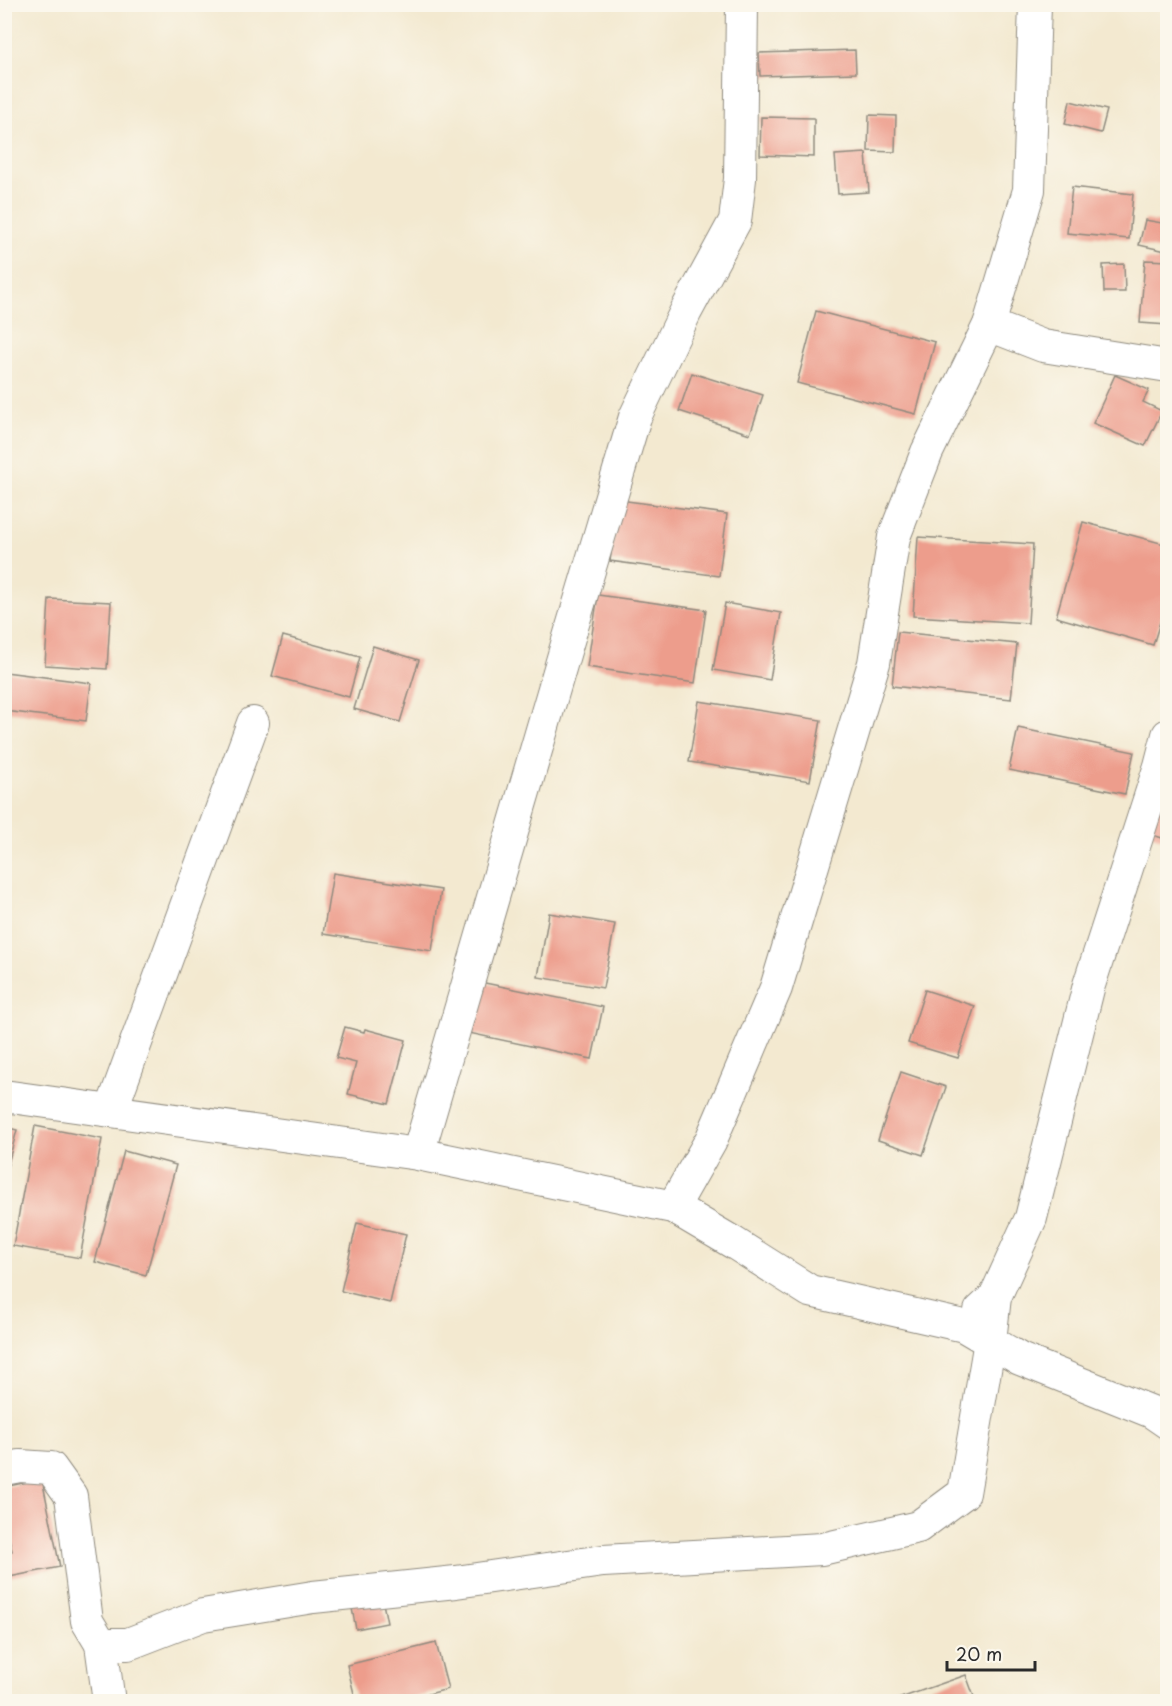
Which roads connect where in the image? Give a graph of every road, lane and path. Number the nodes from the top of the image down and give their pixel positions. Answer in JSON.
{"nodes":[{"id":1,"x":742,"y":4,"type":"edge"},
{"id":2,"x":1035,"y":4,"type":"edge"},
{"id":3,"x":989,"y":325,"type":"junction"},
{"id":4,"x":1167,"y":366,"type":"edge"},
{"id":5,"x":253,"y":723,"type":"dead end"},
{"id":6,"x":1167,"y":735,"type":"edge"},
{"id":7,"x":4,"y":1096,"type":"edge"},
{"id":8,"x":111,"y":1111,"type":"junction"},
{"id":9,"x":418,"y":1154,"type":"junction"},
{"id":10,"x":673,"y":1207,"type":"junction"},
{"id":11,"x":977,"y":1333,"type":"junction"},
{"id":12,"x":1162,"y":1417,"type":"edge"},
{"id":13,"x":4,"y":1470,"type":"edge"},
{"id":14,"x":101,"y":1644,"type":"junction"},
{"id":15,"x":110,"y":1701,"type":"edge"}],
"edges":[{"from":1,"to":9,"type":"street"},
{"from":2,"to":3,"type":"street"},
{"from":3,"to":4,"type":"street"},
{"from":3,"to":10,"type":"street"},
{"from":5,"to":8,"type":"street"},
{"from":6,"to":11,"type":"street"},
{"from":7,"to":8,"type":"street"},
{"from":8,"to":9,"type":"street"},
{"from":9,"to":10,"type":"street"},
{"from":10,"to":11,"type":"street"},
{"from":11,"to":12,"type":"street"},
{"from":11,"to":14,"type":"street"},
{"from":13,"to":14,"type":"street"},
{"from":14,"to":15,"type":"street"}]}
